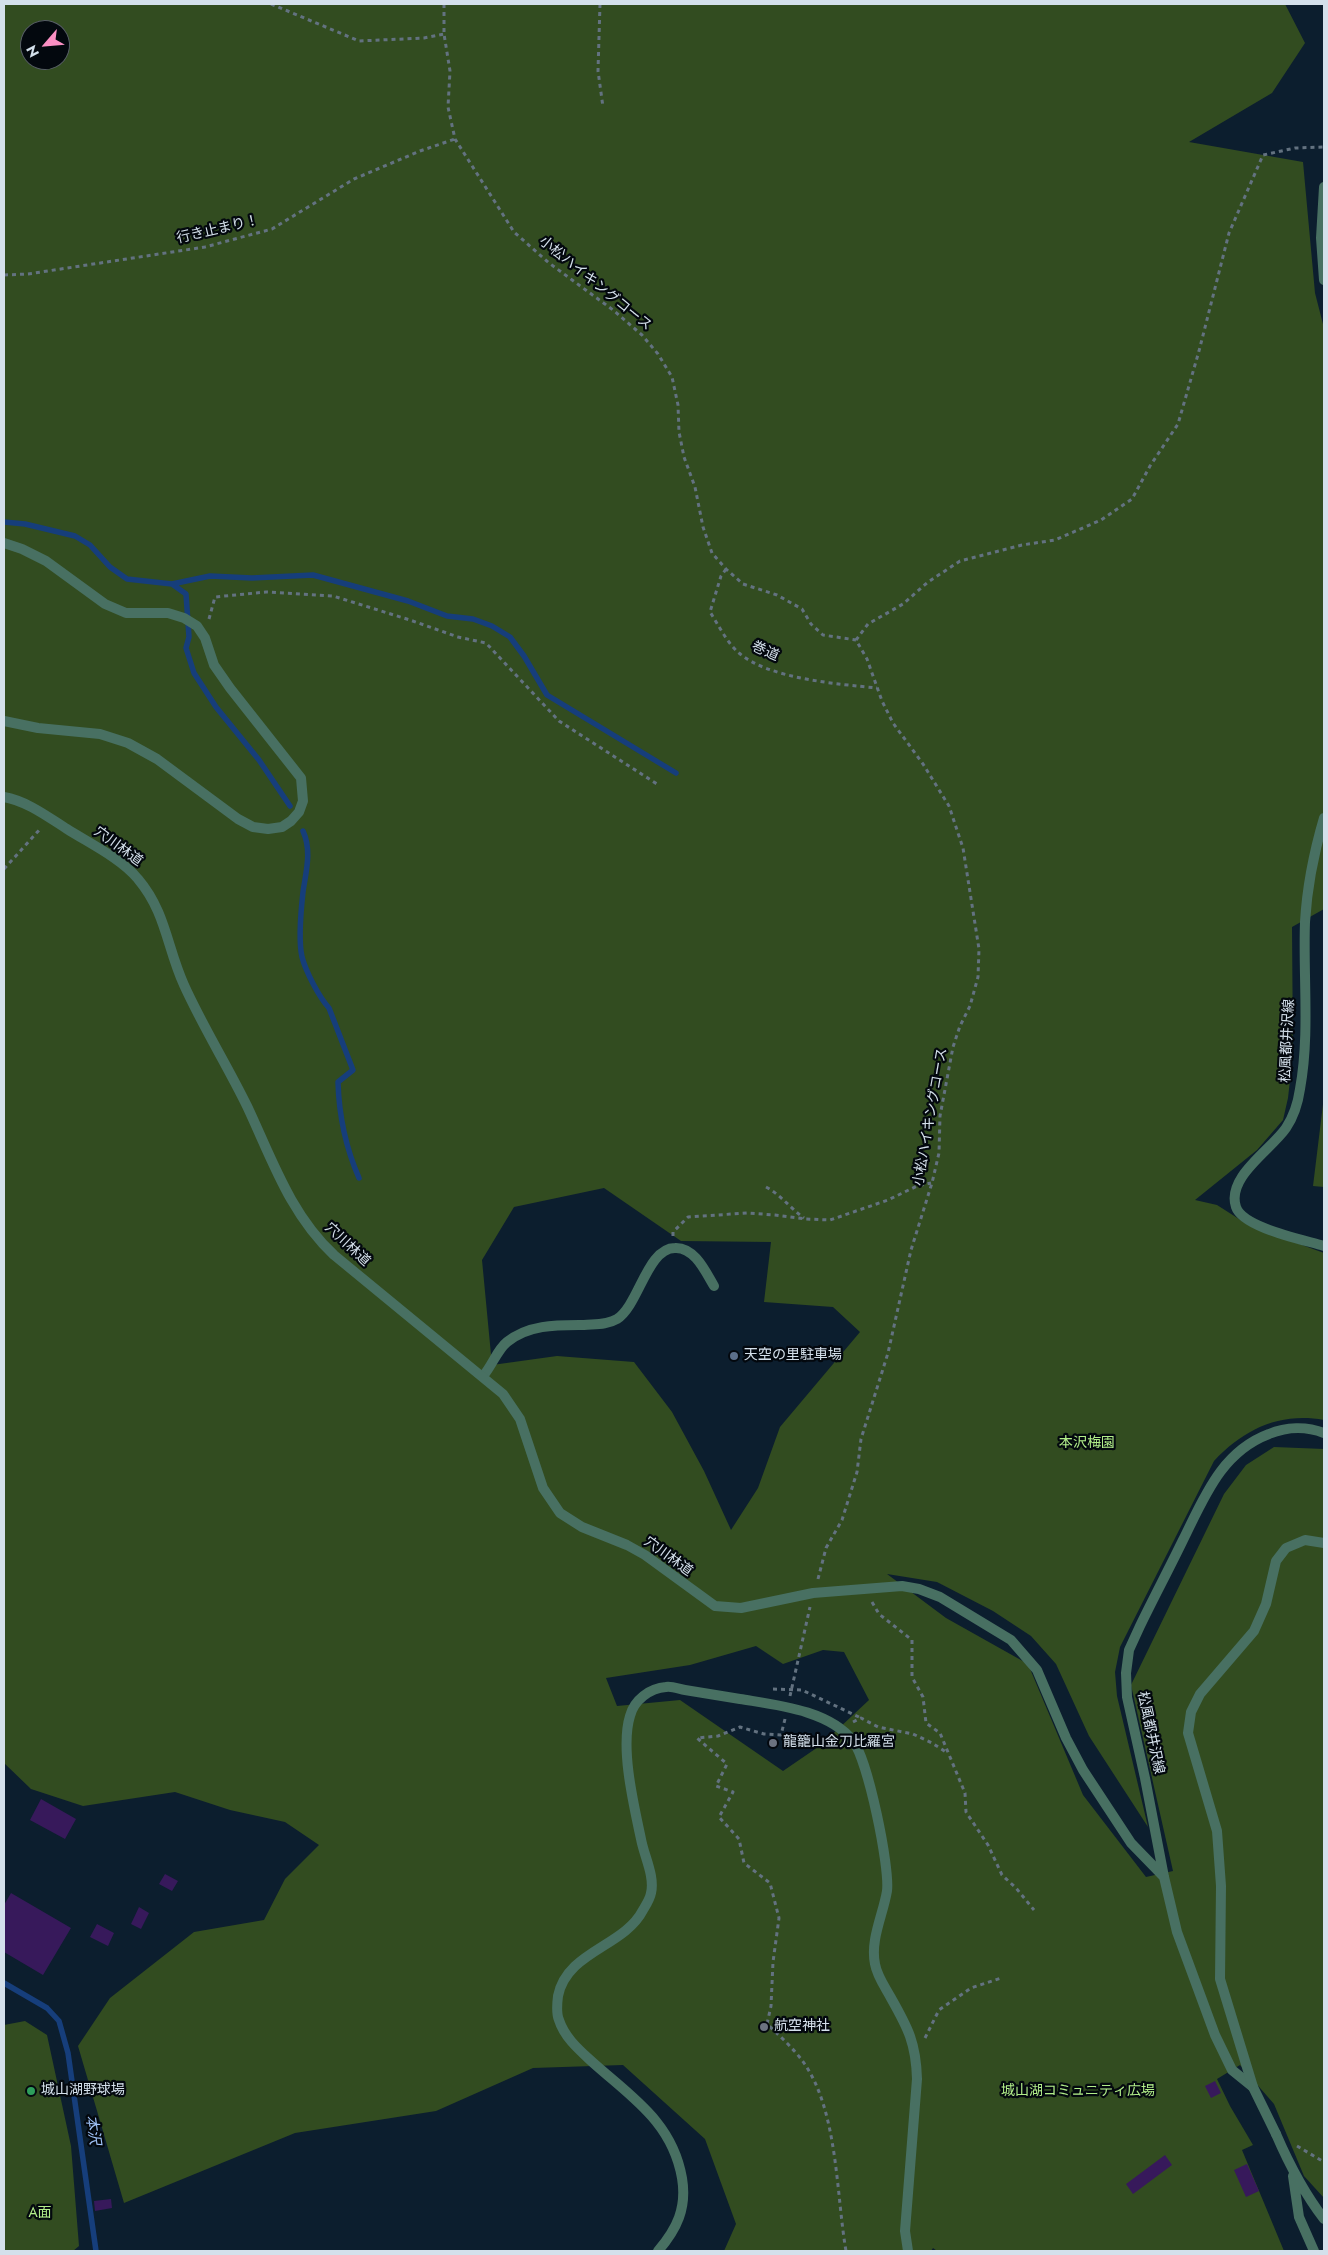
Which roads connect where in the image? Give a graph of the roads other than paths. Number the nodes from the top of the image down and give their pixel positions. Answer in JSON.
{"nodes":[{"id":1,"x":1324,"y":187,"type":"edge"},
{"id":2,"x":1324,"y":280,"type":"edge"},
{"id":3,"x":4,"y":544,"type":"edge"},
{"id":4,"x":4,"y":721,"type":"edge"},
{"id":5,"x":4,"y":797,"type":"edge"},
{"id":6,"x":1324,"y":818,"type":"edge"},
{"id":7,"x":1324,"y":1246,"type":"edge"},
{"id":8,"x":714,"y":1286,"type":"dead end"},
{"id":9,"x":484,"y":1376,"type":"junction"},
{"id":10,"x":1324,"y":1433,"type":"edge"},
{"id":11,"x":1324,"y":1543,"type":"edge"},
{"id":12,"x":1164,"y":1877,"type":"junction"},
{"id":13,"x":1253,"y":2087,"type":"junction"},
{"id":14,"x":1292,"y":2169,"type":"junction"},
{"id":15,"x":1324,"y":2219,"type":"edge"},
{"id":16,"x":658,"y":2251,"type":"edge"},
{"id":17,"x":908,"y":2251,"type":"edge"},
{"id":18,"x":1314,"y":2251,"type":"edge"}],
"edges":[{"from":1,"to":2,"type":"street"},
{"from":3,"to":4,"type":"street"},
{"from":5,"to":9,"type":"street","name":"穴川林道"},
{"from":6,"to":7,"type":"street","name":"松風都井沢線"},
{"from":8,"to":9,"type":"street"},
{"from":9,"to":12,"type":"street","name":"穴川林道"},
{"from":10,"to":12,"type":"street","name":"松風都井沢線"},
{"from":11,"to":13,"type":"street","name":"松風都井沢線"},
{"from":12,"to":13,"type":"street","name":"松風都井沢線"},
{"from":13,"to":14,"type":"street","name":"松風都井沢線"},
{"from":14,"to":15,"type":"street"},
{"from":14,"to":18,"type":"street"},
{"from":16,"to":17,"type":"street"}]}
